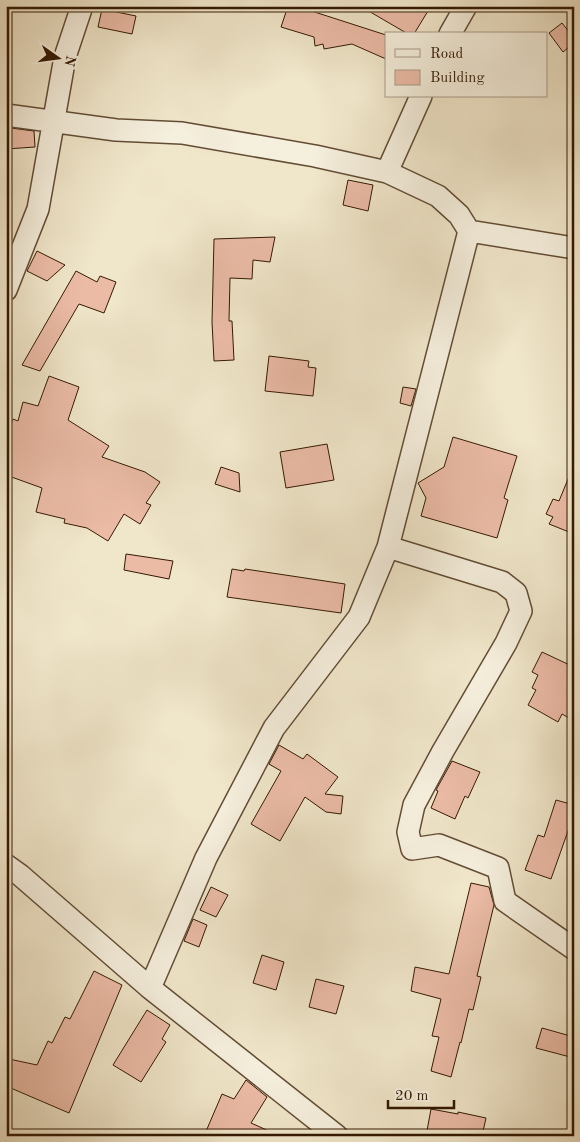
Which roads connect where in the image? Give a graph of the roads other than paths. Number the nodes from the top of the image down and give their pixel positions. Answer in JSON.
{"nodes":[{"id":1,"x":82,"y":6,"type":"edge"},
{"id":2,"x":466,"y":6,"type":"edge"},
{"id":3,"x":451,"y":32,"type":"edge"},
{"id":4,"x":420,"y":98,"type":"edge"},
{"id":5,"x":6,"y":115,"type":"edge"},
{"id":6,"x":54,"y":122,"type":"junction"},
{"id":7,"x":387,"y":172,"type":"junction"},
{"id":8,"x":468,"y":231,"type":"junction"},
{"id":9,"x":574,"y":248,"type":"edge"},
{"id":10,"x":6,"y":290,"type":"edge"},
{"id":11,"x":388,"y":547,"type":"junction"},
{"id":12,"x":6,"y":865,"type":"edge"},
{"id":13,"x":574,"y":949,"type":"edge"},
{"id":14,"x":150,"y":988,"type":"junction"},
{"id":15,"x":337,"y":1136,"type":"edge"}],
"edges":[{"from":1,"to":6,"type":"street"},
{"from":2,"to":3,"type":"street"},
{"from":4,"to":7,"type":"street"},
{"from":5,"to":6,"type":"street"},
{"from":6,"to":7,"type":"street"},
{"from":6,"to":10,"type":"street"},
{"from":7,"to":8,"type":"street"},
{"from":8,"to":9,"type":"street"},
{"from":8,"to":11,"type":"street"},
{"from":11,"to":13,"type":"street"},
{"from":11,"to":14,"type":"street"},
{"from":12,"to":14,"type":"street"},
{"from":14,"to":15,"type":"street"}]}
